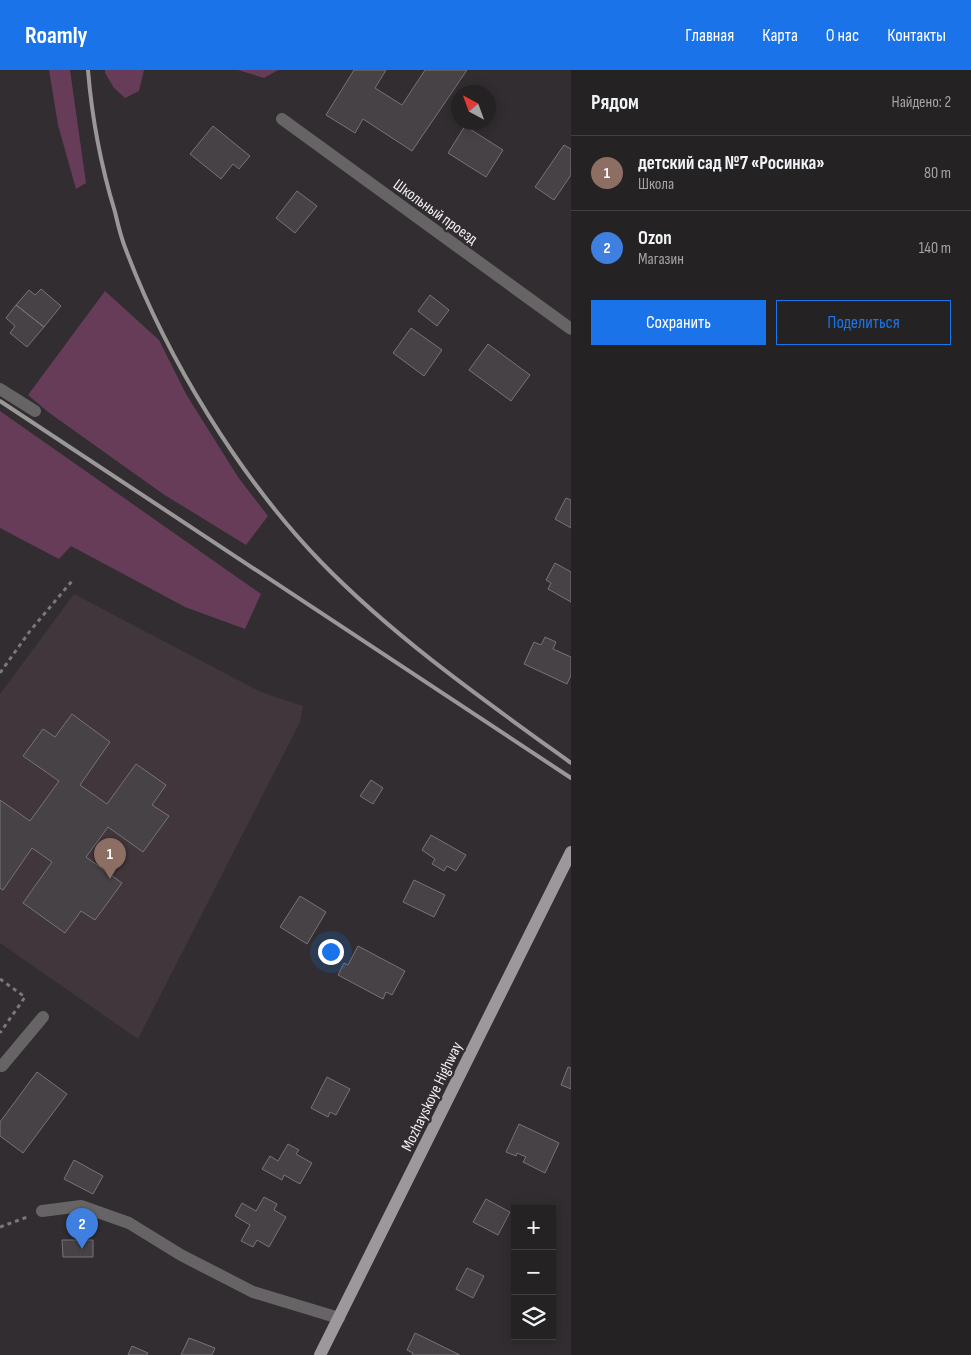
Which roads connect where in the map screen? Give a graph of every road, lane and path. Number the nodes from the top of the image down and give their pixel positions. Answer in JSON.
{"nodes":[{"id":1,"x":282,"y":119,"type":"dead end"},
{"id":2,"x":571,"y":329,"type":"edge"},
{"id":3,"x":0,"y":389,"type":"edge"},
{"id":4,"x":35,"y":411,"type":"dead end"},
{"id":5,"x":72,"y":581,"type":"dead end"},
{"id":6,"x":0,"y":672,"type":"edge"},
{"id":7,"x":571,"y":852,"type":"edge"},
{"id":8,"x":0,"y":979,"type":"edge"},
{"id":9,"x":43,"y":1017,"type":"dead end"},
{"id":10,"x":0,"y":1033,"type":"edge"},
{"id":11,"x":1,"y":1067,"type":"edge"},
{"id":12,"x":42,"y":1212,"type":"joint"},
{"id":13,"x":0,"y":1227,"type":"edge"},
{"id":14,"x":339,"y":1318,"type":"junction"},
{"id":15,"x":320,"y":1355,"type":"edge"}],
"edges":[{"from":1,"to":2,"type":"street","name":"Школьный проезд"},
{"from":3,"to":4,"type":"street"},
{"from":5,"to":6,"type":"path"},
{"from":7,"to":14,"type":"main road","name":"Mozhayskoye Highway"},
{"from":8,"to":10,"type":"path"},
{"from":9,"to":11,"type":"street"},
{"from":12,"to":13,"type":"path"},
{"from":12,"to":14,"type":"street"},
{"from":14,"to":15,"type":"main road","name":"Mozhayskoye Highway"}]}
